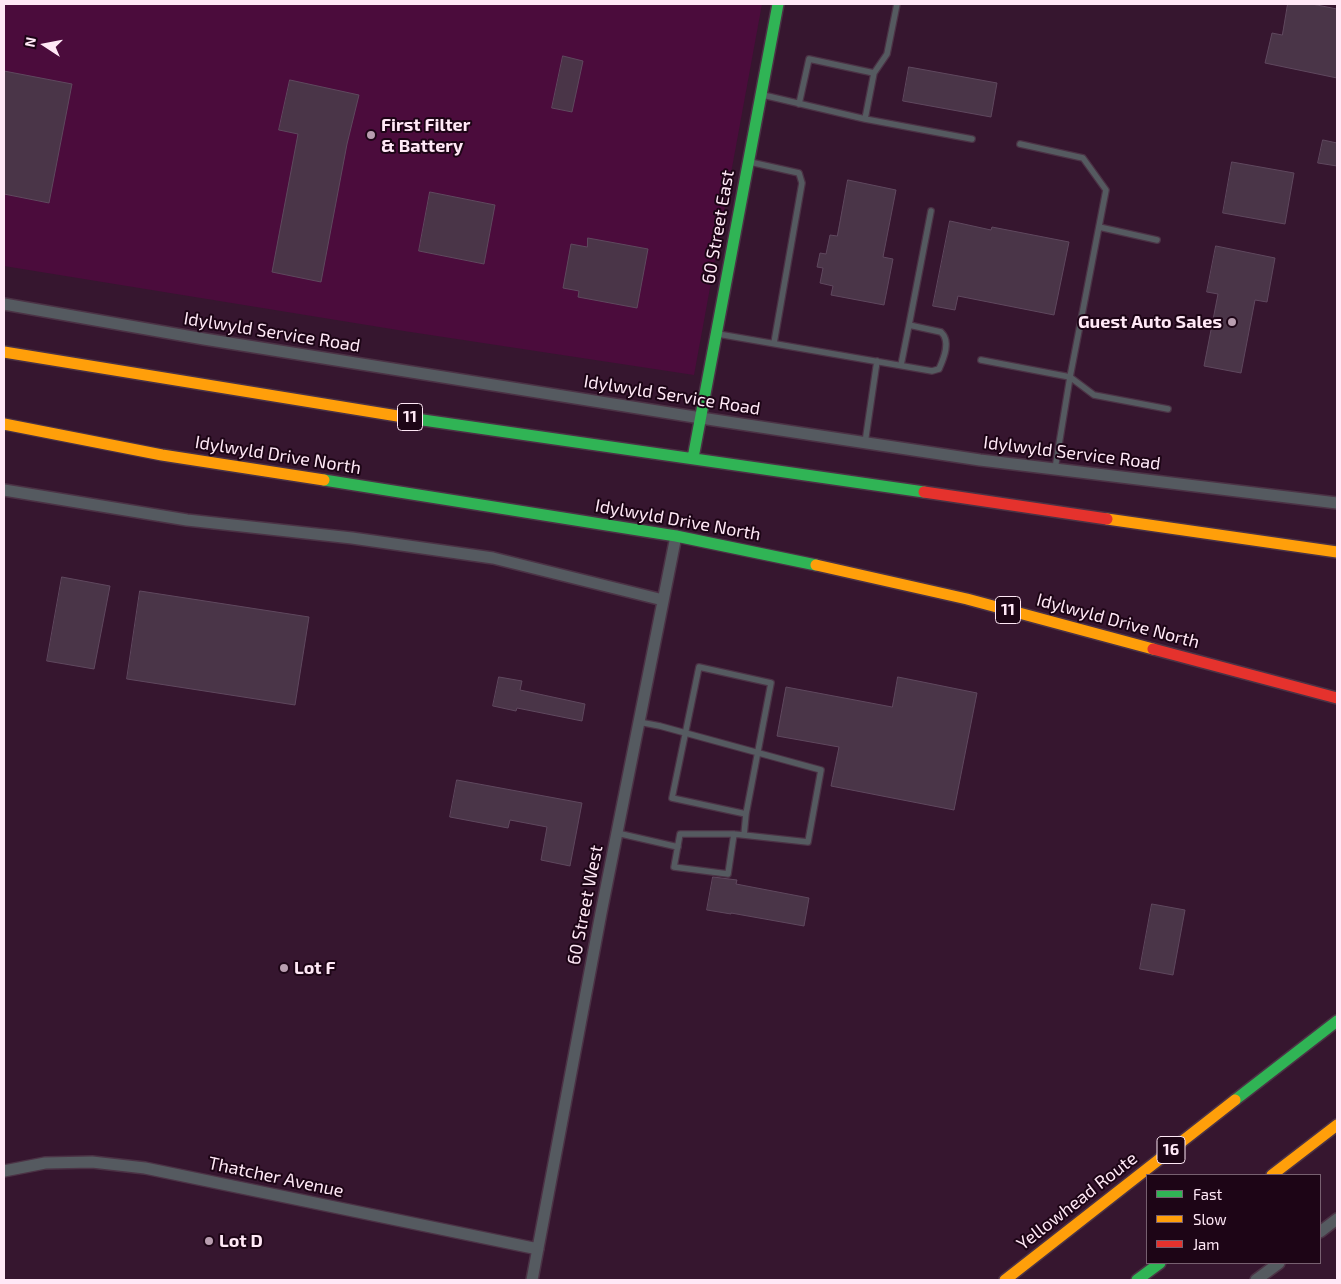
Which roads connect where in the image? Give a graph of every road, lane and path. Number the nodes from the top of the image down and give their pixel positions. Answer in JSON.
{"nodes":[{"id":1,"x":778,"y":4,"type":"edge"},
{"id":2,"x":897,"y":4,"type":"edge"},
{"id":3,"x":874,"y":73,"type":"junction"},
{"id":4,"x":761,"y":95,"type":"junction"},
{"id":5,"x":799,"y":104,"type":"junction"},
{"id":6,"x":865,"y":119,"type":"junction"},
{"id":7,"x":972,"y":139,"type":"dead end"},
{"id":8,"x":1020,"y":144,"type":"dead end"},
{"id":9,"x":748,"y":161,"type":"junction"},
{"id":10,"x":931,"y":211,"type":"dead end"},
{"id":11,"x":1099,"y":227,"type":"junction"},
{"id":12,"x":1157,"y":240,"type":"dead end"},
{"id":13,"x":4,"y":304,"type":"edge"},
{"id":14,"x":909,"y":325,"type":"junction"},
{"id":15,"x":716,"y":334,"type":"junction"},
{"id":16,"x":774,"y":343,"type":"junction"},
{"id":17,"x":4,"y":352,"type":"edge"},
{"id":18,"x":981,"y":360,"type":"dead end"},
{"id":19,"x":877,"y":361,"type":"junction"},
{"id":20,"x":901,"y":365,"type":"junction"},
{"id":21,"x":1070,"y":377,"type":"junction"},
{"id":22,"x":1168,"y":409,"type":"dead end"},
{"id":23,"x":701,"y":418,"type":"junction"},
{"id":24,"x":4,"y":424,"type":"edge"},
{"id":25,"x":4,"y":436,"type":"edge"},
{"id":26,"x":865,"y":443,"type":"junction"},
{"id":27,"x":162,"y":455,"type":"junction"},
{"id":28,"x":693,"y":458,"type":"junction"},
{"id":29,"x":1055,"y":469,"type":"junction"},
{"id":30,"x":4,"y":490,"type":"edge"},
{"id":31,"x":1337,"y":503,"type":"edge"},
{"id":32,"x":676,"y":536,"type":"junction"},
{"id":33,"x":1337,"y":552,"type":"edge"},
{"id":34,"x":663,"y":600,"type":"junction"},
{"id":35,"x":1337,"y":698,"type":"edge"},
{"id":36,"x":639,"y":722,"type":"junction"},
{"id":37,"x":685,"y":733,"type":"junction"},
{"id":38,"x":757,"y":752,"type":"junction"},
{"id":39,"x":746,"y":814,"type":"junction"},
{"id":40,"x":617,"y":832,"type":"junction"},
{"id":41,"x":734,"y":834,"type":"junction"},
{"id":42,"x":744,"y":836,"type":"junction"},
{"id":43,"x":678,"y":847,"type":"junction"},
{"id":44,"x":1337,"y":1021,"type":"edge"},
{"id":45,"x":1337,"y":1125,"type":"edge"},
{"id":46,"x":4,"y":1171,"type":"edge"},
{"id":47,"x":1273,"y":1174,"type":"edge"},
{"id":48,"x":1337,"y":1218,"type":"edge"},
{"id":49,"x":1321,"y":1231,"type":"edge"},
{"id":50,"x":538,"y":1249,"type":"junction"},
{"id":51,"x":1159,"y":1264,"type":"edge"},
{"id":52,"x":1278,"y":1264,"type":"edge"},
{"id":53,"x":532,"y":1280,"type":"edge"},
{"id":54,"x":1004,"y":1280,"type":"edge"},
{"id":55,"x":1138,"y":1280,"type":"edge"},
{"id":56,"x":1256,"y":1280,"type":"edge"}],
"edges":[{"from":1,"to":4,"type":"main road","name":"60 Street East"},
{"from":2,"to":3,"type":"lane"},
{"from":3,"to":5,"type":"lane"},
{"from":3,"to":6,"type":"lane"},
{"from":4,"to":5,"type":"lane"},
{"from":4,"to":9,"type":"main road","name":"60 Street East"},
{"from":5,"to":6,"type":"lane"},
{"from":6,"to":7,"type":"lane"},
{"from":8,"to":11,"type":"lane"},
{"from":9,"to":15,"type":"main road","name":"60 Street East"},
{"from":9,"to":16,"type":"lane"},
{"from":10,"to":14,"type":"lane"},
{"from":11,"to":12,"type":"lane"},
{"from":11,"to":21,"type":"lane"},
{"from":13,"to":23,"type":"street","name":"Idylwyld Service Road"},
{"from":14,"to":20,"type":"lane"},
{"from":14,"to":20,"type":"lane"},
{"from":15,"to":16,"type":"lane"},
{"from":15,"to":23,"type":"main road","name":"60 Street East"},
{"from":16,"to":19,"type":"lane"},
{"from":17,"to":28,"type":"main road","number":"11"},
{"from":18,"to":21,"type":"lane"},
{"from":19,"to":20,"type":"lane"},
{"from":19,"to":26,"type":"lane"},
{"from":21,"to":22,"type":"lane"},
{"from":21,"to":29,"type":"lane"},
{"from":23,"to":26,"type":"street","name":"Idylwyld Service Road"},
{"from":23,"to":28,"type":"main road","name":"60 Street East"},
{"from":24,"to":27,"type":"main road","name":"Idylwyld Drive North","number":"11"},
{"from":25,"to":27,"type":"main road"},
{"from":26,"to":29,"type":"street","name":"Idylwyld Service Road"},
{"from":27,"to":32,"type":"main road","name":"Idylwyld Drive North","number":"11"},
{"from":28,"to":33,"type":"main road","number":"11"},
{"from":29,"to":31,"type":"street","name":"Idylwyld Service Road"},
{"from":30,"to":34,"type":"street"},
{"from":32,"to":34,"type":"street","name":"60 Street West"},
{"from":32,"to":35,"type":"main road","name":"Idylwyld Drive North","number":"11"},
{"from":34,"to":36,"type":"street","name":"60 Street West"},
{"from":36,"to":37,"type":"lane"},
{"from":36,"to":40,"type":"street","name":"60 Street West"},
{"from":37,"to":38,"type":"lane"},
{"from":37,"to":38,"type":"lane"},
{"from":37,"to":39,"type":"lane"},
{"from":38,"to":39,"type":"lane"},
{"from":38,"to":42,"type":"lane"},
{"from":39,"to":42,"type":"lane"},
{"from":40,"to":43,"type":"lane"},
{"from":40,"to":50,"type":"street","name":"60 Street West"},
{"from":41,"to":42,"type":"lane"},
{"from":41,"to":43,"type":"lane"},
{"from":41,"to":43,"type":"lane"},
{"from":44,"to":54,"type":"main road","name":"Yellowhead Route","number":"16"},
{"from":45,"to":47,"type":"main road"},
{"from":46,"to":50,"type":"street","name":"Thatcher Avenue"},
{"from":48,"to":49,"type":"street"},
{"from":50,"to":53,"type":"street","name":"60 Street West"},
{"from":51,"to":55,"type":"main road"},
{"from":52,"to":56,"type":"street"}]}
